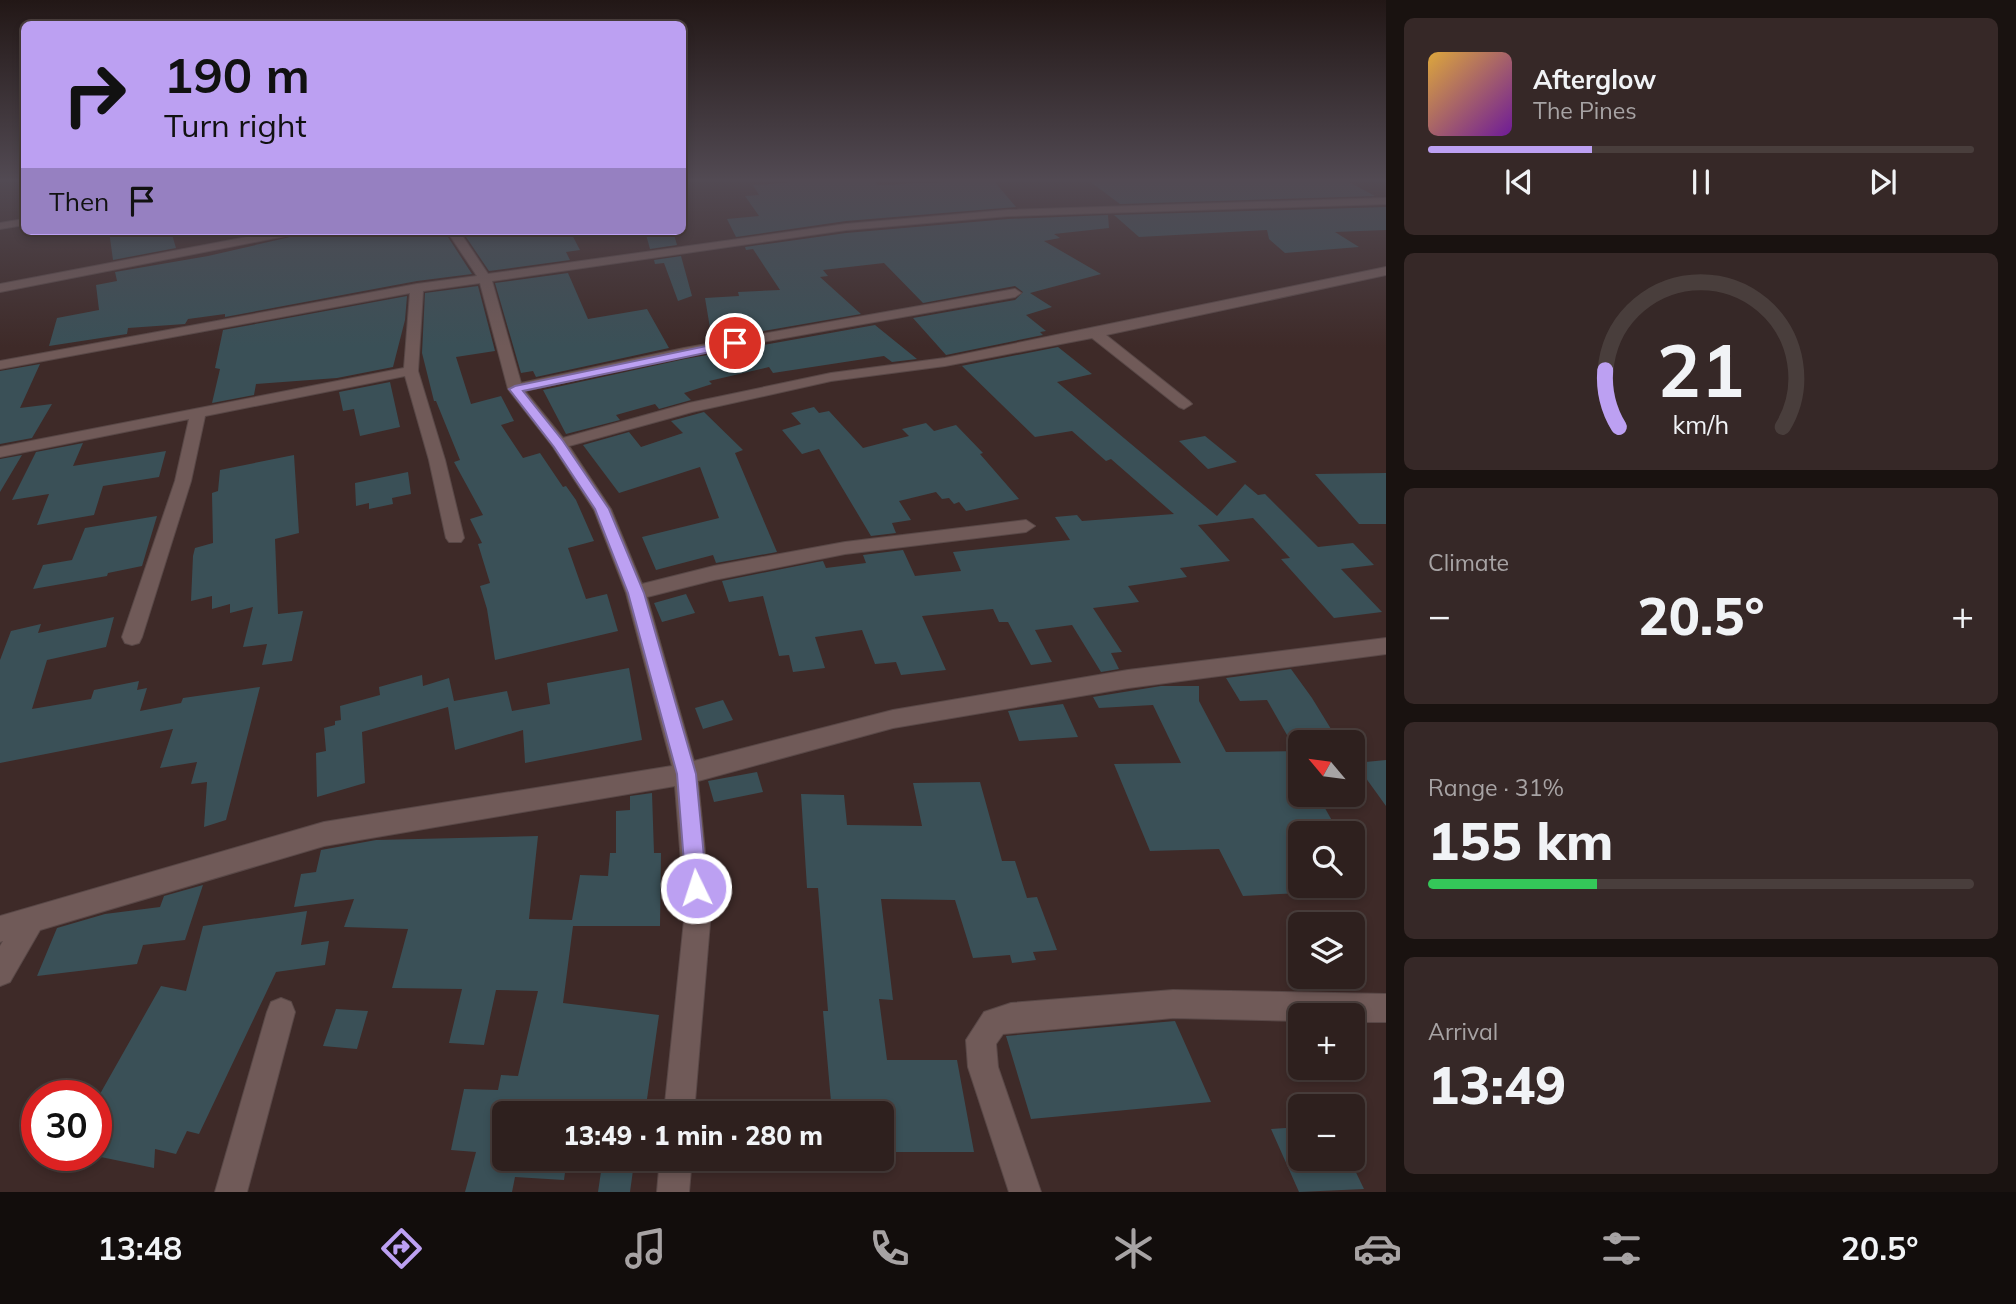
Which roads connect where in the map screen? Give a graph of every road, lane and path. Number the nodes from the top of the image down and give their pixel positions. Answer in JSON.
{"nodes":[{"id":1,"x":272,"y":236,"type":"edge"},
{"id":2,"x":456,"y":236,"type":"edge"},
{"id":3,"x":786,"y":236,"type":"edge"},
{"id":4,"x":1386,"y":271,"type":"edge"},
{"id":5,"x":485,"y":278,"type":"junction"},
{"id":6,"x":0,"y":288,"type":"edge"},
{"id":7,"x":417,"y":288,"type":"junction"},
{"id":8,"x":1015,"y":292,"type":"dead end"},
{"id":9,"x":1095,"y":333,"type":"junction"},
{"id":10,"x":0,"y":365,"type":"edge"},
{"id":11,"x":411,"y":371,"type":"junction"},
{"id":12,"x":515,"y":389,"type":"junction"},
{"id":13,"x":1184,"y":404,"type":"dead end"},
{"id":14,"x":198,"y":414,"type":"junction"},
{"id":15,"x":559,"y":444,"type":"junction"},
{"id":16,"x":0,"y":452,"type":"edge"},
{"id":17,"x":1026,"y":526,"type":"dead end"},
{"id":18,"x":454,"y":538,"type":"dead end"},
{"id":19,"x":636,"y":593,"type":"junction"},
{"id":20,"x":132,"y":637,"type":"dead end"},
{"id":21,"x":1386,"y":646,"type":"edge"},
{"id":22,"x":686,"y":774,"type":"junction"},
{"id":23,"x":32,"y":919,"type":"junction"},
{"id":24,"x":0,"y":929,"type":"edge"},
{"id":25,"x":0,"y":972,"type":"edge"},
{"id":26,"x":1386,"y":1008,"type":"edge"},
{"id":27,"x":281,"y":1012,"type":"dead end"},
{"id":28,"x":680,"y":1101,"type":"edge"},
{"id":29,"x":675,"y":1171,"type":"edge"},
{"id":30,"x":231,"y":1192,"type":"edge"},
{"id":31,"x":673,"y":1192,"type":"edge"},
{"id":32,"x":1025,"y":1192,"type":"edge"}],
"edges":[{"from":1,"to":6,"type":"street"},
{"from":2,"to":5,"type":"street"},
{"from":3,"to":5,"type":"street"},
{"from":4,"to":9,"type":"street"},
{"from":5,"to":7,"type":"street"},
{"from":5,"to":12,"type":"street"},
{"from":7,"to":10,"type":"street"},
{"from":7,"to":11,"type":"street"},
{"from":8,"to":12,"type":"street"},
{"from":9,"to":13,"type":"street"},
{"from":9,"to":15,"type":"street"},
{"from":11,"to":14,"type":"street"},
{"from":11,"to":18,"type":"street"},
{"from":12,"to":15,"type":"street"},
{"from":14,"to":16,"type":"street"},
{"from":14,"to":20,"type":"street"},
{"from":15,"to":19,"type":"street"},
{"from":17,"to":19,"type":"street"},
{"from":19,"to":22,"type":"street"},
{"from":21,"to":22,"type":"street"},
{"from":22,"to":23,"type":"street"},
{"from":22,"to":28,"type":"street"},
{"from":23,"to":24,"type":"street"},
{"from":23,"to":25,"type":"street"},
{"from":26,"to":32,"type":"street"},
{"from":27,"to":30,"type":"street"},
{"from":29,"to":31,"type":"street"}]}
